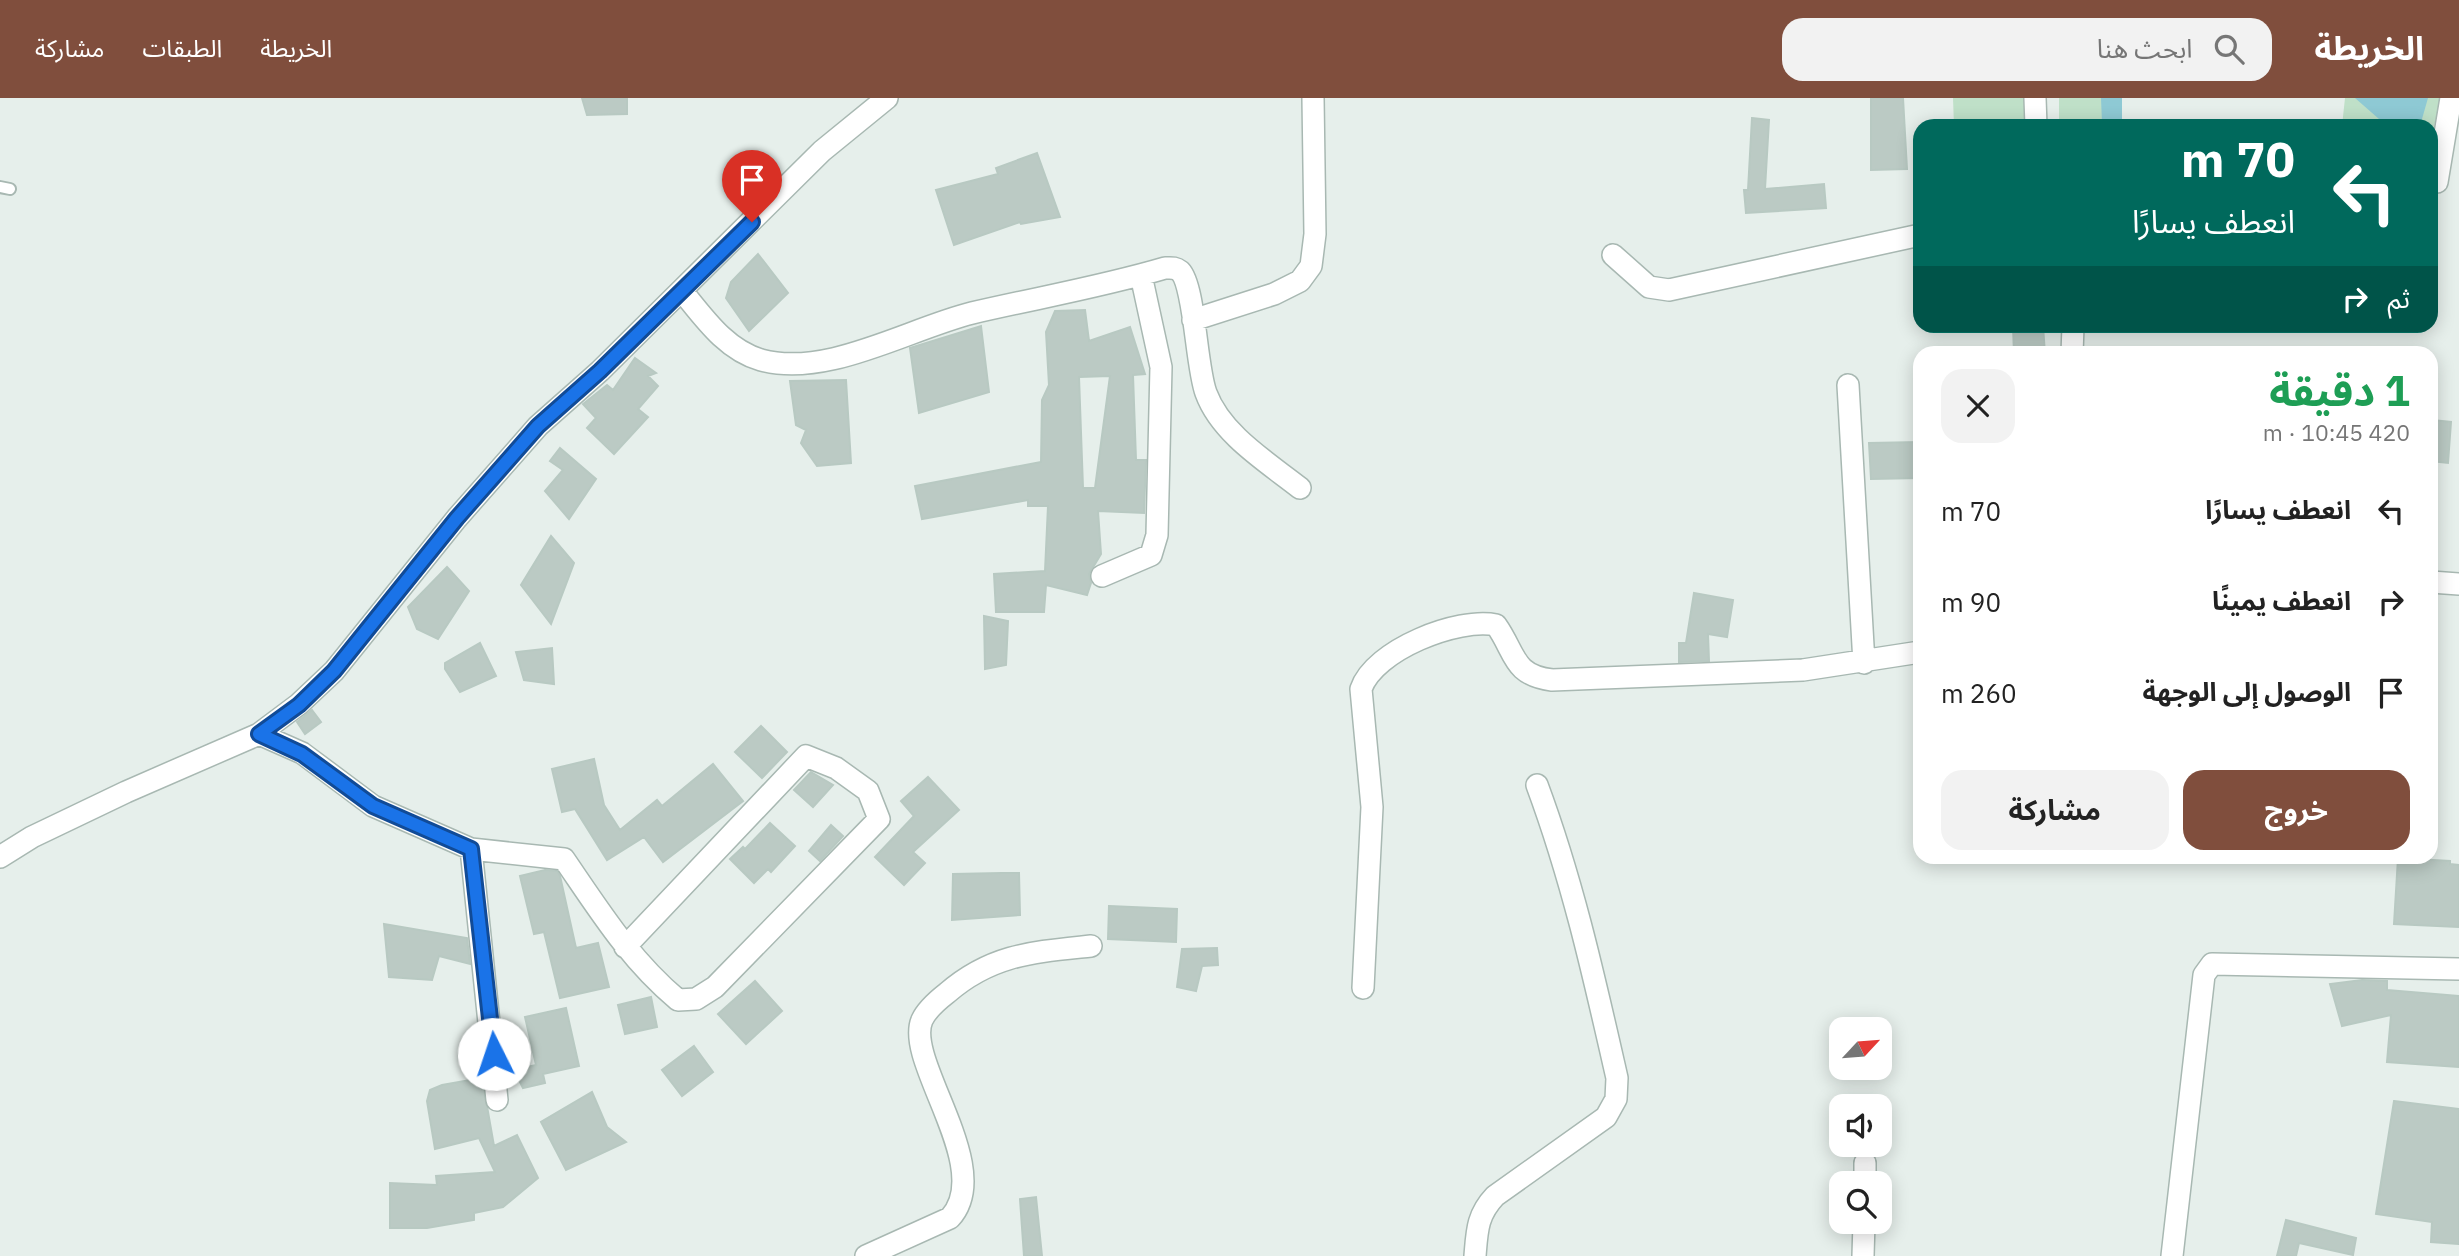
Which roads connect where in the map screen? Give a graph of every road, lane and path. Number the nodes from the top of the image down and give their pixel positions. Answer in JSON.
{"nodes":[{"id":1,"x":887,"y":98,"type":"edge"},
{"id":2,"x":1313,"y":98,"type":"edge"},
{"id":3,"x":2035,"y":98,"type":"edge"},
{"id":4,"x":2451,"y":98,"type":"edge"},
{"id":5,"x":2036,"y":119,"type":"edge"},
{"id":6,"x":2442,"y":182,"type":"edge"},
{"id":7,"x":1913,"y":237,"type":"edge"},
{"id":8,"x":1613,"y":255,"type":"dead end"},
{"id":9,"x":1141,"y":275,"type":"junction"},
{"id":10,"x":682,"y":291,"type":"junction"},
{"id":11,"x":1193,"y":320,"type":"junction"},
{"id":12,"x":1848,"y":385,"type":"dead end"},
{"id":13,"x":1300,"y":488,"type":"dead end"},
{"id":14,"x":1102,"y":576,"type":"dead end"},
{"id":15,"x":2438,"y":582,"type":"edge"},
{"id":16,"x":2459,"y":584,"type":"edge"},
{"id":17,"x":1913,"y":653,"type":"edge"},
{"id":18,"x":1864,"y":663,"type":"junction"},
{"id":19,"x":259,"y":734,"type":"junction"},
{"id":20,"x":1537,"y":785,"type":"dead end"},
{"id":21,"x":471,"y":849,"type":"junction"},
{"id":22,"x":0,"y":858,"type":"edge"},
{"id":23,"x":1091,"y":946,"type":"dead end"},
{"id":24,"x":625,"y":947,"type":"junction"},
{"id":25,"x":2459,"y":969,"type":"edge"},
{"id":26,"x":1363,"y":988,"type":"dead end"},
{"id":27,"x":497,"y":1100,"type":"dead end"},
{"id":28,"x":1864,"y":1234,"type":"edge"},
{"id":29,"x":866,"y":1256,"type":"edge"},
{"id":30,"x":1475,"y":1256,"type":"edge"},
{"id":31,"x":1863,"y":1256,"type":"edge"},
{"id":32,"x":2172,"y":1256,"type":"edge"}],
"edges":[{"from":1,"to":10,"type":"street"},
{"from":2,"to":11,"type":"street"},
{"from":3,"to":5,"type":"street"},
{"from":4,"to":6,"type":"street"},
{"from":7,"to":8,"type":"street"},
{"from":9,"to":10,"type":"street"},
{"from":9,"to":11,"type":"street"},
{"from":9,"to":14,"type":"street"},
{"from":10,"to":19,"type":"street"},
{"from":11,"to":13,"type":"street"},
{"from":12,"to":18,"type":"street"},
{"from":15,"to":16,"type":"street"},
{"from":17,"to":18,"type":"street"},
{"from":18,"to":26,"type":"street"},
{"from":19,"to":21,"type":"street"},
{"from":19,"to":22,"type":"street"},
{"from":20,"to":30,"type":"street"},
{"from":21,"to":24,"type":"street"},
{"from":21,"to":27,"type":"street"},
{"from":23,"to":29,"type":"street"},
{"from":24,"to":24,"type":"street"},
{"from":25,"to":32,"type":"street"},
{"from":28,"to":31,"type":"street"}]}
